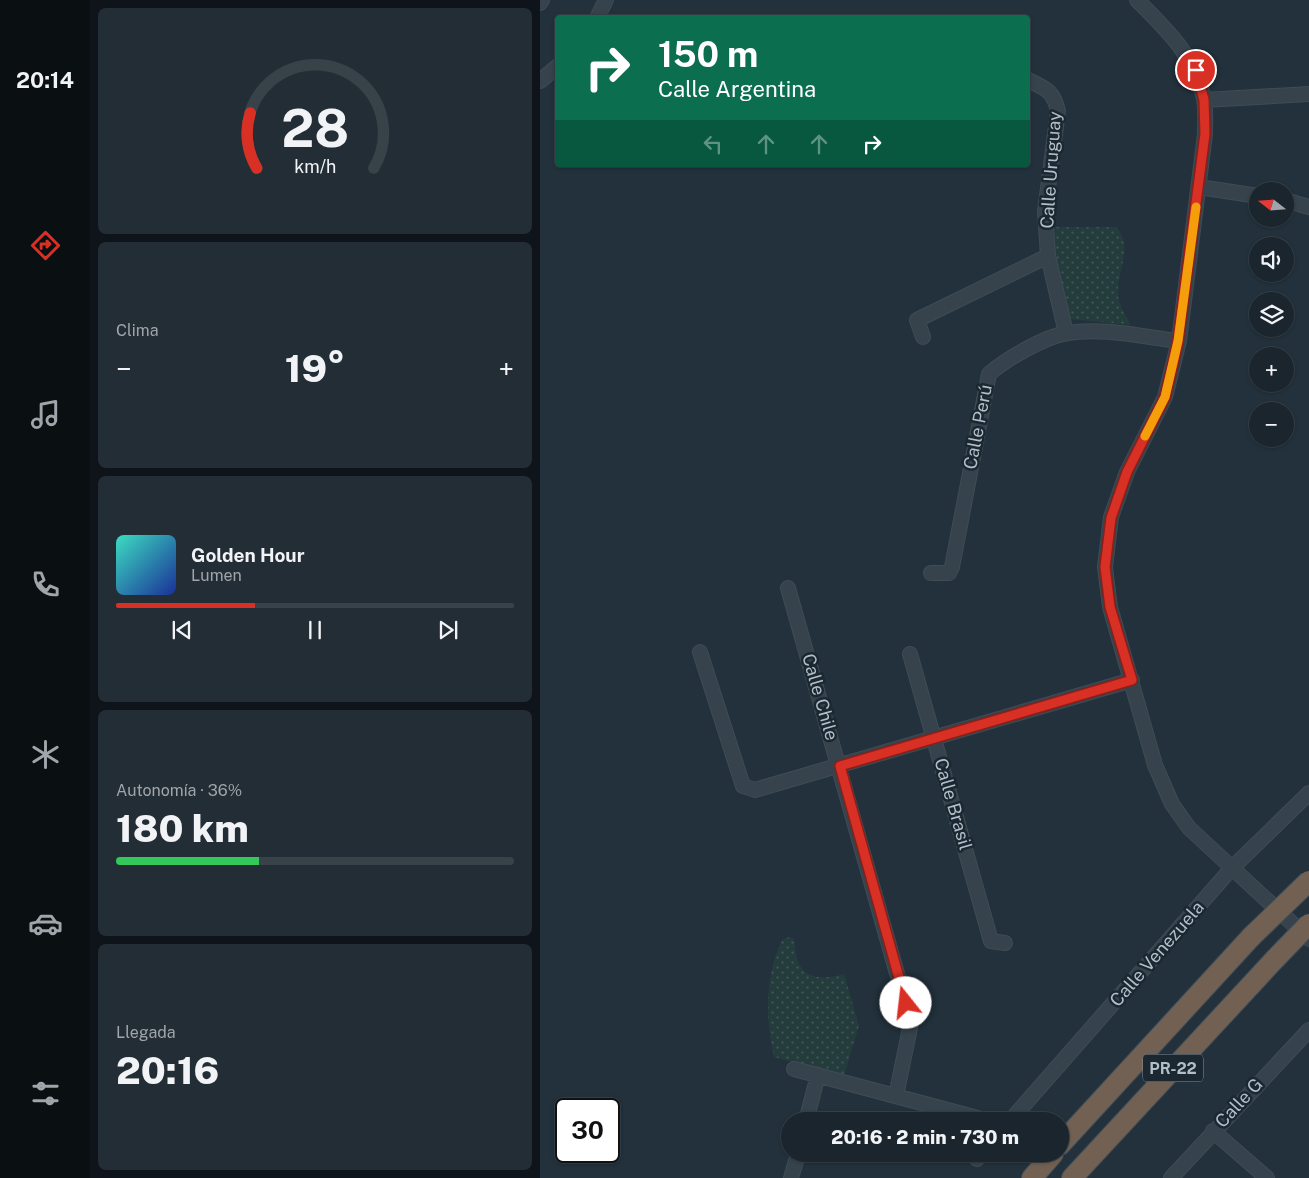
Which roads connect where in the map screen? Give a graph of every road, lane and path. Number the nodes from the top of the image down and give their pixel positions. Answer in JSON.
{"nodes":[{"id":1,"x":542,"y":0,"type":"edge"},
{"id":2,"x":606,"y":0,"type":"edge"},
{"id":3,"x":1137,"y":0,"type":"edge"},
{"id":4,"x":540,"y":4,"type":"edge"},
{"id":5,"x":598,"y":15,"type":"edge"},
{"id":6,"x":555,"y":68,"type":"edge"},
{"id":7,"x":540,"y":81,"type":"edge"},
{"id":8,"x":1030,"y":81,"type":"edge"},
{"id":9,"x":1309,"y":94,"type":"edge"},
{"id":10,"x":1204,"y":100,"type":"junction"},
{"id":11,"x":1199,"y":187,"type":"junction"},
{"id":12,"x":1249,"y":195,"type":"edge"},
{"id":13,"x":1294,"y":203,"type":"edge"},
{"id":14,"x":1309,"y":207,"type":"edge"},
{"id":15,"x":1048,"y":256,"type":"junction"},
{"id":16,"x":1066,"y":333,"type":"junction"},
{"id":17,"x":923,"y":337,"type":"dead end"},
{"id":18,"x":1178,"y":341,"type":"junction"},
{"id":19,"x":931,"y":573,"type":"dead end"},
{"id":20,"x":788,"y":588,"type":"dead end"},
{"id":21,"x":700,"y":652,"type":"dead end"},
{"id":22,"x":910,"y":654,"type":"dead end"},
{"id":23,"x":1132,"y":680,"type":"junction"},
{"id":24,"x":934,"y":739,"type":"junction"},
{"id":25,"x":840,"y":766,"type":"junction"},
{"id":26,"x":1309,"y":793,"type":"edge"},
{"id":27,"x":1231,"y":869,"type":"junction"},
{"id":28,"x":1309,"y":881,"type":"edge"},
{"id":29,"x":1309,"y":924,"type":"edge"},
{"id":30,"x":1309,"y":939,"type":"edge"},
{"id":31,"x":1005,"y":943,"type":"dead end"},
{"id":32,"x":1309,"y":1030,"type":"edge"},
{"id":33,"x":794,"y":1069,"type":"dead end"},
{"id":34,"x":818,"y":1075,"type":"junction"},
{"id":35,"x":896,"y":1096,"type":"junction"},
{"id":36,"x":808,"y":1112,"type":"edge"},
{"id":37,"x":956,"y":1112,"type":"edge"},
{"id":38,"x":1018,"y":1112,"type":"edge"},
{"id":39,"x":1213,"y":1130,"type":"junction"},
{"id":40,"x":1069,"y":1135,"type":"edge"},
{"id":41,"x":796,"y":1162,"type":"edge"},
{"id":42,"x":1046,"y":1162,"type":"edge"},
{"id":43,"x":791,"y":1178,"type":"edge"},
{"id":44,"x":1032,"y":1178,"type":"edge"},
{"id":45,"x":1072,"y":1178,"type":"edge"},
{"id":46,"x":1171,"y":1178,"type":"edge"},
{"id":47,"x":1267,"y":1178,"type":"edge"}],
"edges":[{"from":1,"to":4,"type":"street"},
{"from":2,"to":5,"type":"street"},
{"from":3,"to":10,"type":"street"},
{"from":6,"to":7,"type":"street"},
{"from":8,"to":15,"type":"street","name":"Calle Uruguay"},
{"from":9,"to":10,"type":"street"},
{"from":10,"to":11,"type":"street"},
{"from":11,"to":12,"type":"street"},
{"from":11,"to":18,"type":"street"},
{"from":13,"to":14,"type":"street"},
{"from":15,"to":16,"type":"street","name":"Calle Uruguay"},
{"from":15,"to":17,"type":"street"},
{"from":16,"to":18,"type":"street","name":"Calle Perú"},
{"from":16,"to":19,"type":"street","name":"Calle Perú"},
{"from":18,"to":23,"type":"street"},
{"from":20,"to":25,"type":"street","name":"Calle Chile"},
{"from":21,"to":25,"type":"street"},
{"from":22,"to":24,"type":"street","name":"Calle Brasil"},
{"from":23,"to":24,"type":"street"},
{"from":23,"to":27,"type":"street"},
{"from":24,"to":25,"type":"street"},
{"from":24,"to":31,"type":"street","name":"Calle Brasil"},
{"from":25,"to":35,"type":"street","name":"Calle Chile"},
{"from":26,"to":27,"type":"street","name":"Calle Venezuela"},
{"from":27,"to":30,"type":"street"},
{"from":27,"to":38,"type":"street","name":"Calle Venezuela"},
{"from":28,"to":40,"type":"highway","number":"PR-22","bridge":true},
{"from":29,"to":45,"type":"highway","number":"PR-22","bridge":true},
{"from":32,"to":39,"type":"street","name":"Calle G"},
{"from":33,"to":34,"type":"street"},
{"from":34,"to":35,"type":"street"},
{"from":34,"to":36,"type":"street"},
{"from":35,"to":37,"type":"street"},
{"from":39,"to":46,"type":"street","name":"Calle G"},
{"from":39,"to":47,"type":"street"},
{"from":41,"to":43,"type":"street"},
{"from":42,"to":44,"type":"highway"}]}
